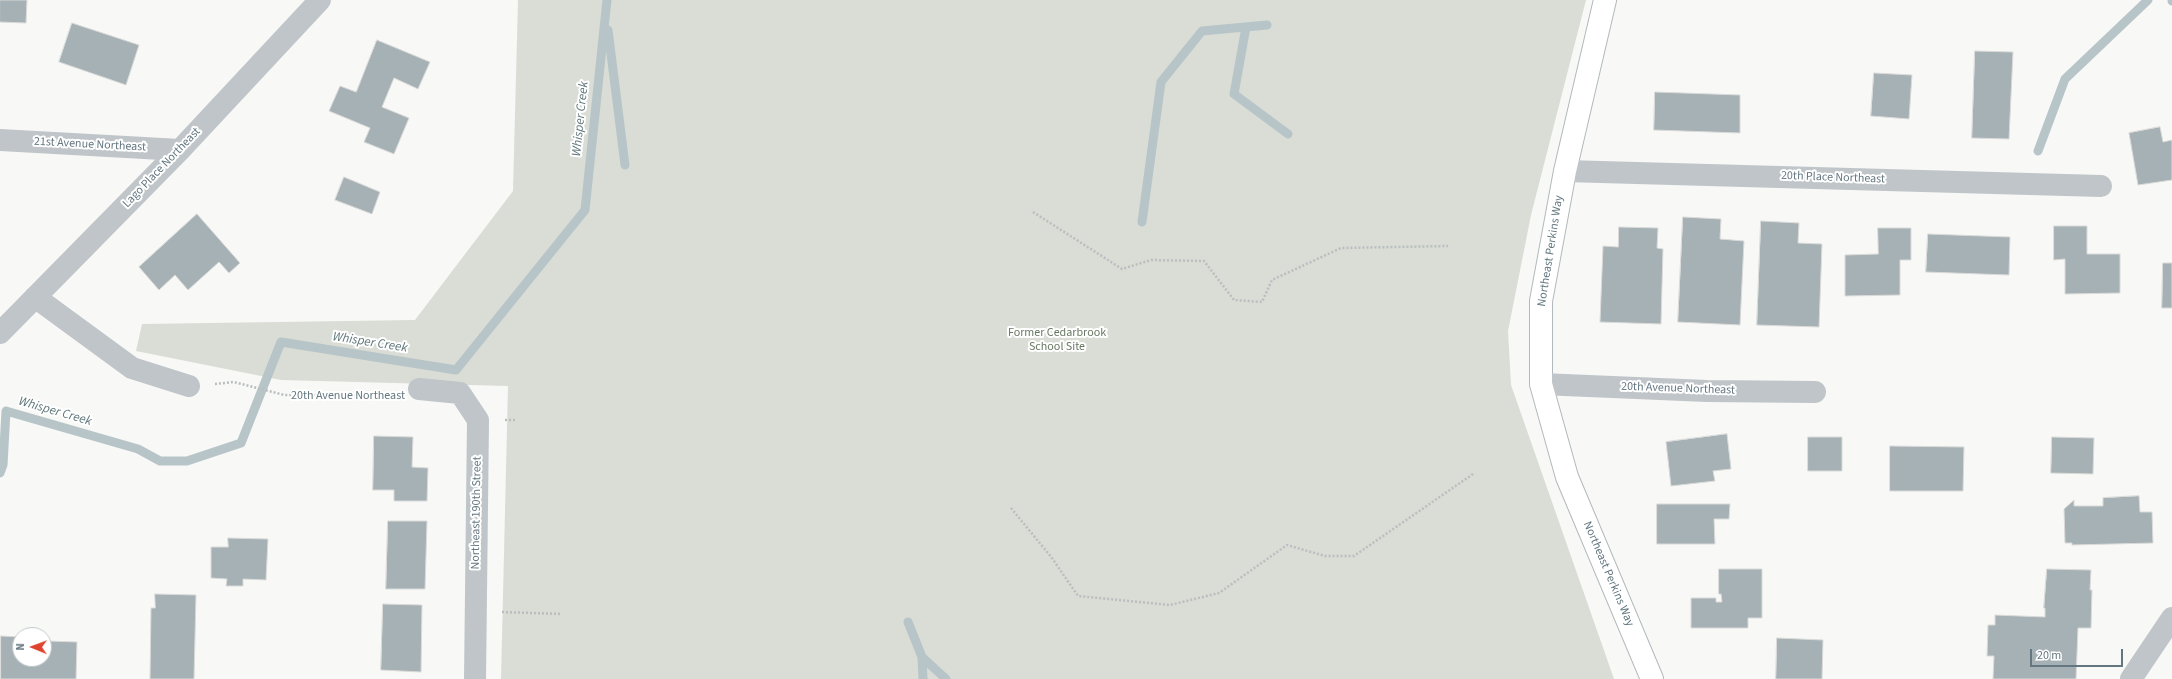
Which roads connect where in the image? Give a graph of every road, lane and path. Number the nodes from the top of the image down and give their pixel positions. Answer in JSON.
{"nodes":[{"id":1,"x":320,"y":0,"type":"edge"},
{"id":2,"x":1605,"y":0,"type":"edge"},
{"id":3,"x":0,"y":140,"type":"edge"},
{"id":4,"x":180,"y":150,"type":"junction"},
{"id":5,"x":1565,"y":171,"type":"junction"},
{"id":6,"x":2101,"y":186,"type":"dead end"},
{"id":7,"x":1034,"y":212,"type":"dead end"},
{"id":8,"x":1448,"y":246,"type":"dead end"},
{"id":9,"x":35,"y":297,"type":"junction"},
{"id":10,"x":0,"y":333,"type":"edge"},
{"id":11,"x":1541,"y":384,"type":"junction"},
{"id":12,"x":245,"y":385,"type":"dead end"},
{"id":13,"x":189,"y":386,"type":"dead end"},
{"id":14,"x":419,"y":389,"type":"joint"},
{"id":15,"x":1815,"y":392,"type":"dead end"},
{"id":16,"x":1472,"y":474,"type":"dead end"},
{"id":17,"x":1011,"y":508,"type":"dead end"},
{"id":18,"x":476,"y":610,"type":"junction"},
{"id":19,"x":562,"y":614,"type":"dead end"},
{"id":20,"x":2172,"y":618,"type":"edge"},
{"id":21,"x":475,"y":679,"type":"edge"},
{"id":22,"x":1652,"y":679,"type":"edge"},
{"id":23,"x":2130,"y":679,"type":"edge"}],
"edges":[{"from":1,"to":4,"type":"street","name":"Lago Place Northeast"},
{"from":2,"to":5,"type":"main road","name":"Northeast Perkins Way"},
{"from":3,"to":4,"type":"street","name":"21st Avenue Northeast"},
{"from":4,"to":9,"type":"street","name":"Lago Place Northeast"},
{"from":5,"to":6,"type":"street","name":"20th Place Northeast"},
{"from":5,"to":11,"type":"main road","name":"Northeast Perkins Way"},
{"from":7,"to":8,"type":"path"},
{"from":9,"to":10,"type":"street","name":"Lago Place Northeast"},
{"from":9,"to":13,"type":"street"},
{"from":11,"to":15,"type":"street","name":"20th Avenue Northeast"},
{"from":11,"to":22,"type":"main road","name":"Northeast Perkins Way"},
{"from":12,"to":14,"type":"path","name":"20th Avenue Northeast"},
{"from":14,"to":18,"type":"street","name":"Northeast 190th Street"},
{"from":16,"to":17,"type":"path"},
{"from":18,"to":19,"type":"path"},
{"from":18,"to":21,"type":"street","name":"Northeast 190th Street"},
{"from":20,"to":23,"type":"street"}]}
